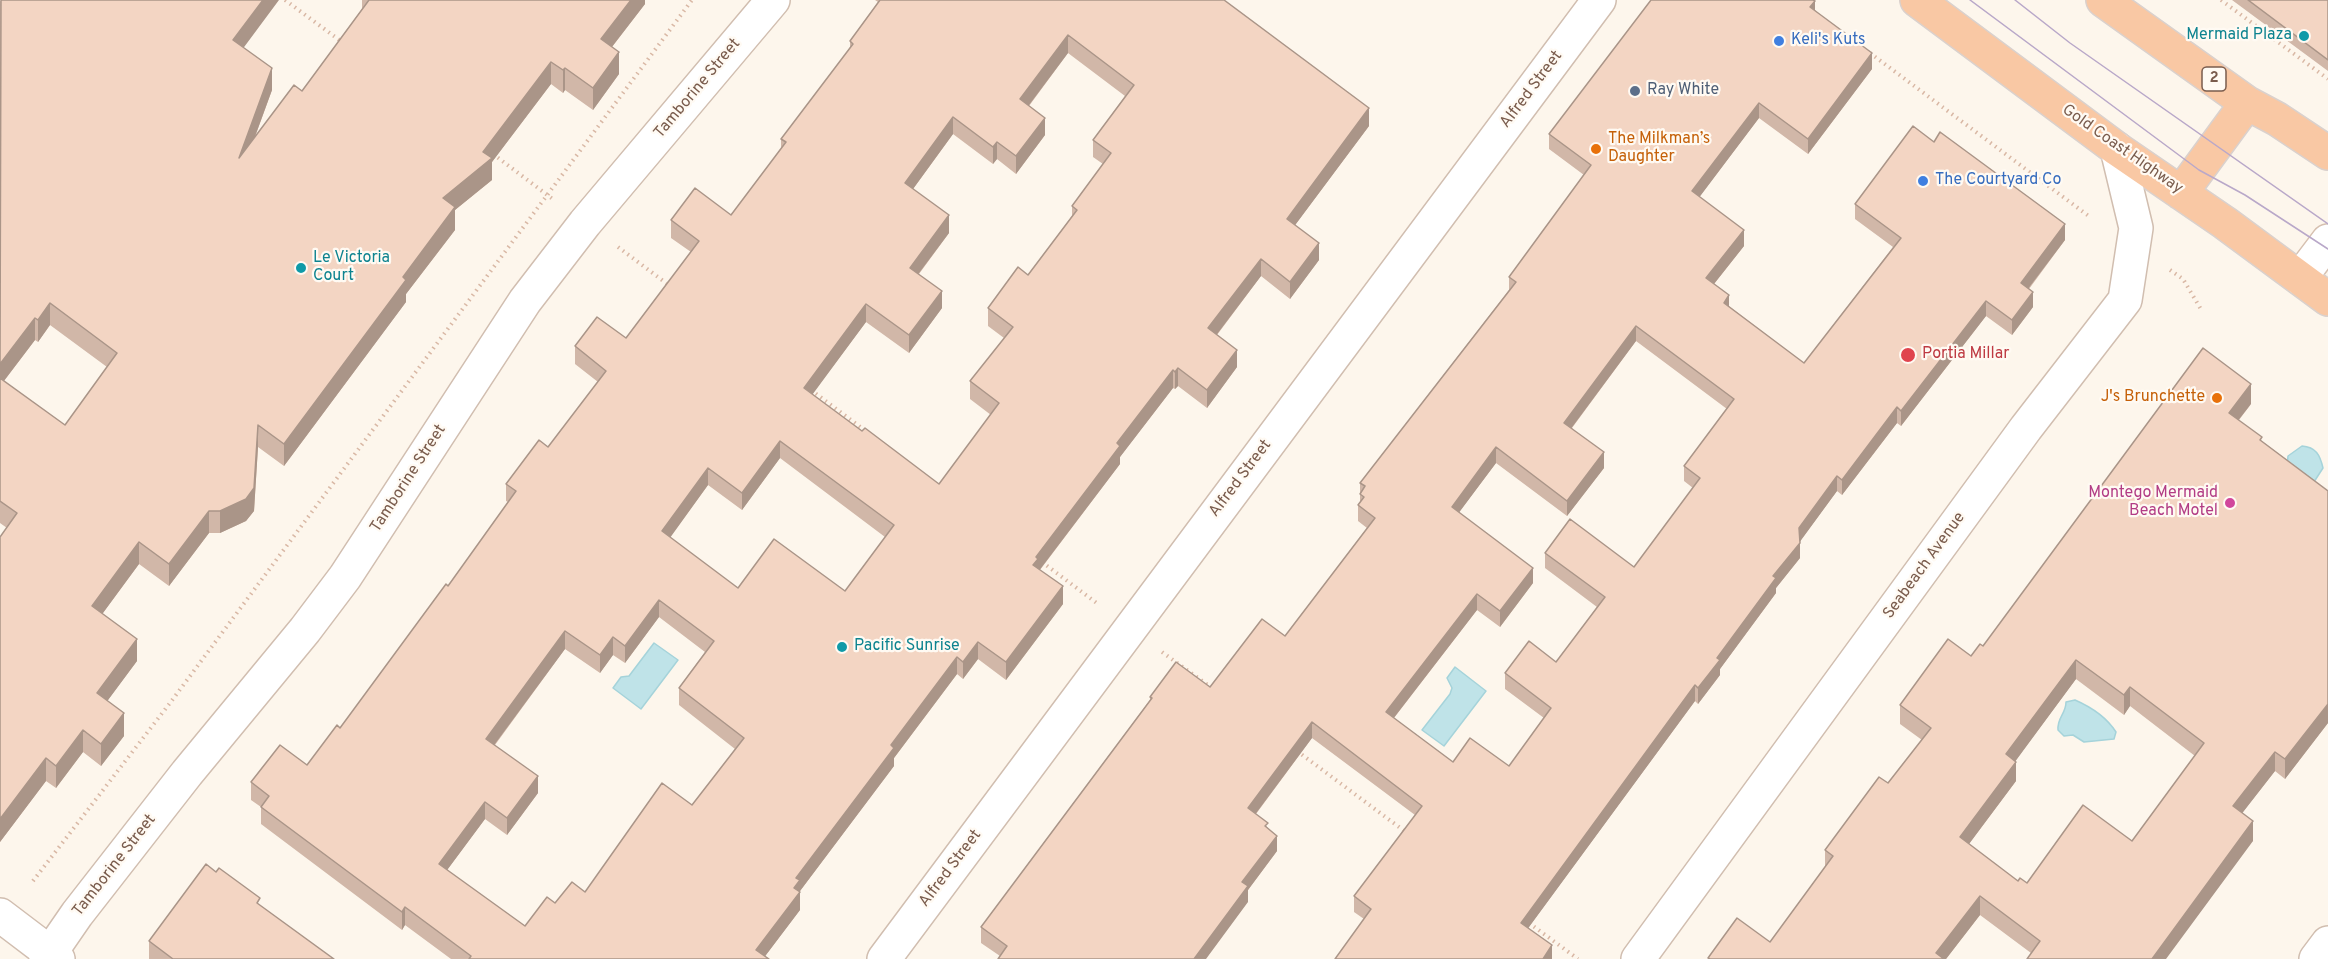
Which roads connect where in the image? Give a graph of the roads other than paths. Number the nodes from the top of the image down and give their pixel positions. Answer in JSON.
{"nodes":[{"id":1,"x":772,"y":0,"type":"edge"},
{"id":2,"x":1599,"y":0,"type":"edge"},
{"id":3,"x":1917,"y":0,"type":"edge"},
{"id":4,"x":2103,"y":0,"type":"edge"},
{"id":5,"x":2247,"y":103,"type":"junction"},
{"id":6,"x":2117,"y":148,"type":"junction"},
{"id":7,"x":2328,"y":153,"type":"edge"},
{"id":8,"x":2181,"y":193,"type":"junction"},
{"id":9,"x":2328,"y":241,"type":"edge"},
{"id":10,"x":2300,"y":278,"type":"junction"},
{"id":11,"x":2328,"y":298,"type":"edge"},
{"id":12,"x":0,"y":915,"type":"edge"},
{"id":13,"x":2328,"y":943,"type":"edge"},
{"id":14,"x":51,"y":957,"type":"edge"},
{"id":15,"x":884,"y":959,"type":"edge"},
{"id":16,"x":1638,"y":959,"type":"edge"},
{"id":17,"x":2316,"y":959,"type":"edge"}],
"edges":[{"from":1,"to":14,"type":"street","name":"Tamborine Street"},
{"from":2,"to":15,"type":"street","name":"Alfred Street"},
{"from":3,"to":6,"type":"highway","name":"Gold Coast Highway"},
{"from":4,"to":5,"type":"highway","number":"2"},
{"from":5,"to":7,"type":"highway","number":"2"},
{"from":5,"to":8,"type":"highway"},
{"from":6,"to":8,"type":"highway","name":"Gold Coast Highway"},
{"from":6,"to":16,"type":"street","name":"Seabeach Avenue"},
{"from":8,"to":10,"type":"highway","name":"Gold Coast Highway"},
{"from":9,"to":10,"type":"street"},
{"from":10,"to":11,"type":"highway","name":"Gold Coast Highway"},
{"from":12,"to":14,"type":"street"},
{"from":13,"to":17,"type":"street"}]}
